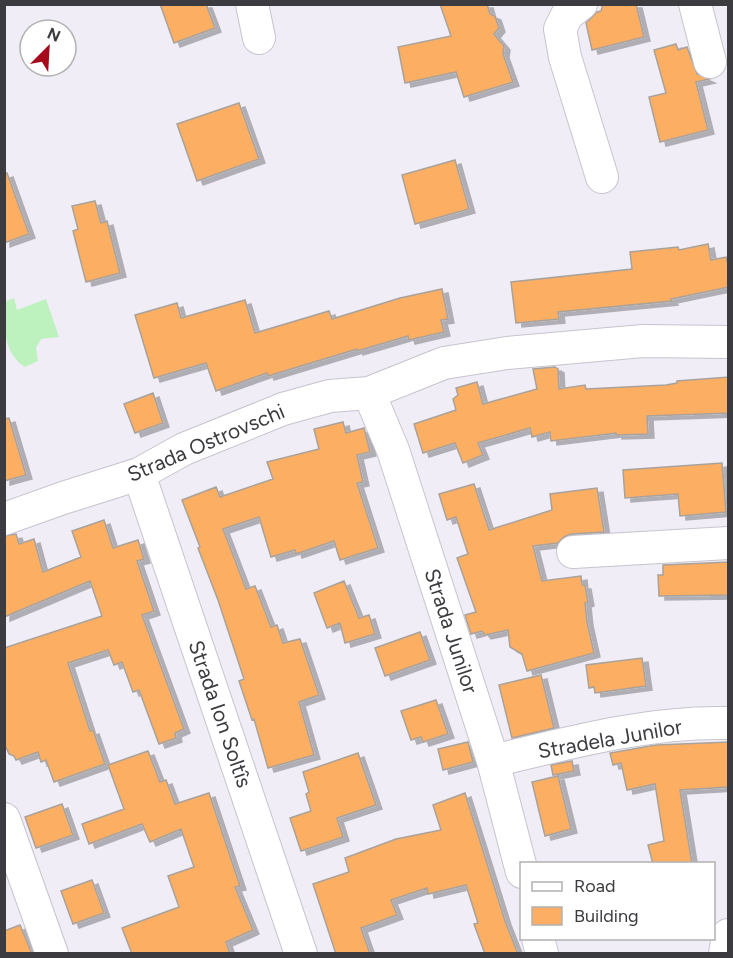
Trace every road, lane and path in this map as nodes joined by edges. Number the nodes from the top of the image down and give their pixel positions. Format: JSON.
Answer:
{"nodes":[{"id":1,"x":252,"y":4,"type":"edge"},
{"id":2,"x":581,"y":4,"type":"edge"},
{"id":3,"x":695,"y":4,"type":"edge"},
{"id":4,"x":259,"y":38,"type":"dead end"},
{"id":5,"x":710,"y":62,"type":"dead end"},
{"id":6,"x":602,"y":177,"type":"dead end"},
{"id":7,"x":729,"y":342,"type":"edge"},
{"id":8,"x":369,"y":393,"type":"junction"},
{"id":9,"x":139,"y":474,"type":"junction"},
{"id":10,"x":4,"y":519,"type":"edge"},
{"id":11,"x":729,"y":543,"type":"edge"},
{"id":12,"x":573,"y":552,"type":"dead end"},
{"id":13,"x":729,"y":723,"type":"edge"},
{"id":14,"x":493,"y":761,"type":"junction"},
{"id":15,"x":4,"y":819,"type":"edge"},
{"id":16,"x":520,"y":864,"type":"edge"},
{"id":17,"x":729,"y":935,"type":"edge"},
{"id":18,"x":52,"y":954,"type":"edge"},
{"id":19,"x":301,"y":954,"type":"edge"},
{"id":20,"x":724,"y":954,"type":"edge"}],
"edges":[{"from":1,"to":4,"type":"street"},
{"from":2,"to":6,"type":"street"},
{"from":3,"to":5,"type":"street"},
{"from":7,"to":8,"type":"street","name":"Strada Ostrovschi"},
{"from":8,"to":9,"type":"street","name":"Strada Ostrovschi"},
{"from":8,"to":14,"type":"street","name":"Strada Junilor"},
{"from":9,"to":10,"type":"street","name":"Strada Ostrovschi"},
{"from":9,"to":19,"type":"street","name":"Strada Ion Soltîs"},
{"from":11,"to":12,"type":"street"},
{"from":13,"to":14,"type":"street","name":"Stradela Junilor"},
{"from":14,"to":16,"type":"street","name":"Strada Junilor"},
{"from":15,"to":18,"type":"street"},
{"from":17,"to":20,"type":"street"}]}
